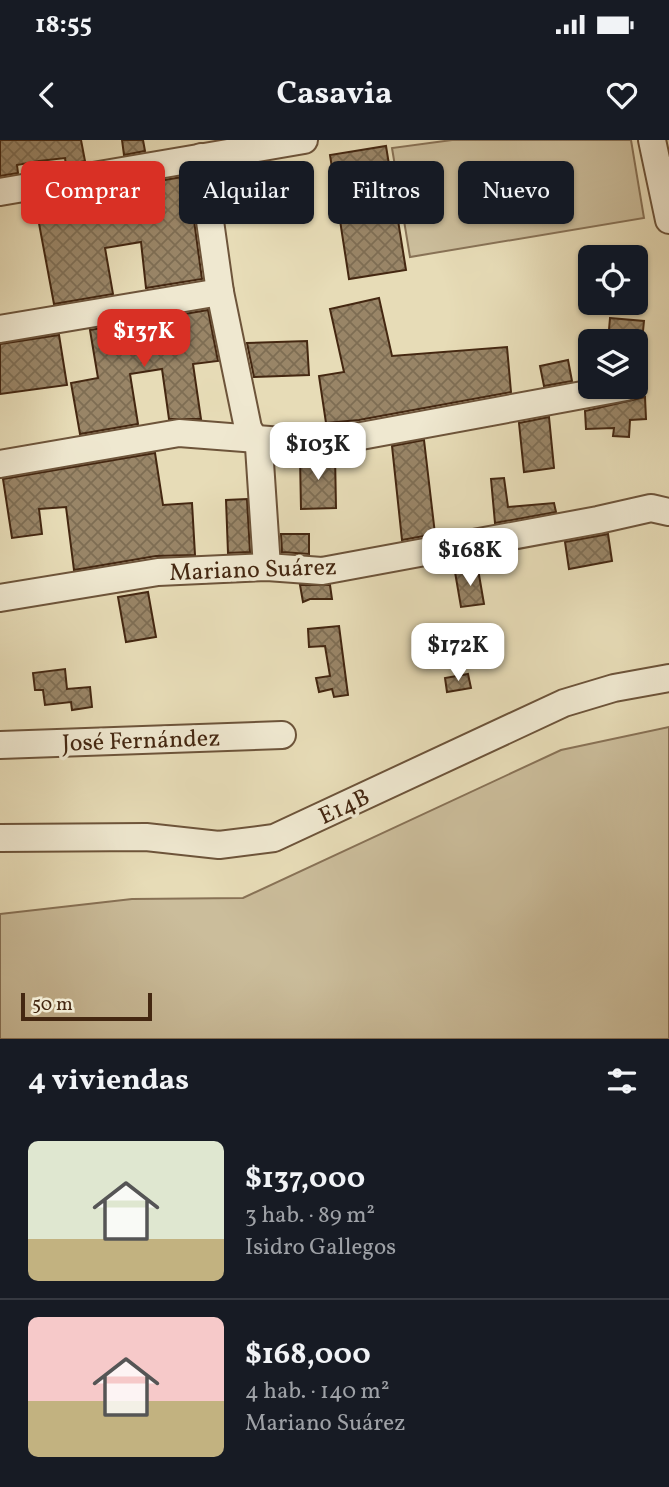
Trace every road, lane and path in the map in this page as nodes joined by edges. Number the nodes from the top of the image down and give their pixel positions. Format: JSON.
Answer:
{"nodes":[{"id":1,"x":304,"y":140,"type":"edge"},
{"id":2,"x":659,"y":147,"type":"edge"},
{"id":3,"x":170,"y":151,"type":"edge"},
{"id":4,"x":201,"y":157,"type":"junction"},
{"id":5,"x":0,"y":192,"type":"edge"},
{"id":6,"x":669,"y":219,"type":"edge"},
{"id":7,"x":220,"y":292,"type":"junction"},
{"id":8,"x":0,"y":329,"type":"edge"},
{"id":9,"x":578,"y":396,"type":"edge"},
{"id":10,"x":253,"y":437,"type":"junction"},
{"id":11,"x":0,"y":464,"type":"edge"},
{"id":12,"x":669,"y":512,"type":"edge"},
{"id":13,"x":267,"y":567,"type":"junction"},
{"id":14,"x":0,"y":598,"type":"edge"},
{"id":15,"x":669,"y":678,"type":"edge"},
{"id":16,"x":282,"y":734,"type":"dead end"},
{"id":17,"x":0,"y":745,"type":"edge"},
{"id":18,"x":0,"y":838,"type":"edge"}],
"edges":[{"from":1,"to":4,"type":"street"},
{"from":2,"to":6,"type":"street"},
{"from":3,"to":4,"type":"street"},
{"from":3,"to":5,"type":"street"},
{"from":4,"to":7,"type":"street"},
{"from":7,"to":8,"type":"street"},
{"from":7,"to":10,"type":"street"},
{"from":9,"to":10,"type":"street"},
{"from":10,"to":11,"type":"street"},
{"from":10,"to":13,"type":"street"},
{"from":12,"to":13,"type":"street","name":"Mariano Suárez"},
{"from":13,"to":14,"type":"street","name":"Mariano Suárez"},
{"from":15,"to":18,"type":"street","name":"E14B"},
{"from":16,"to":17,"type":"street","name":"José Fernández"}]}
